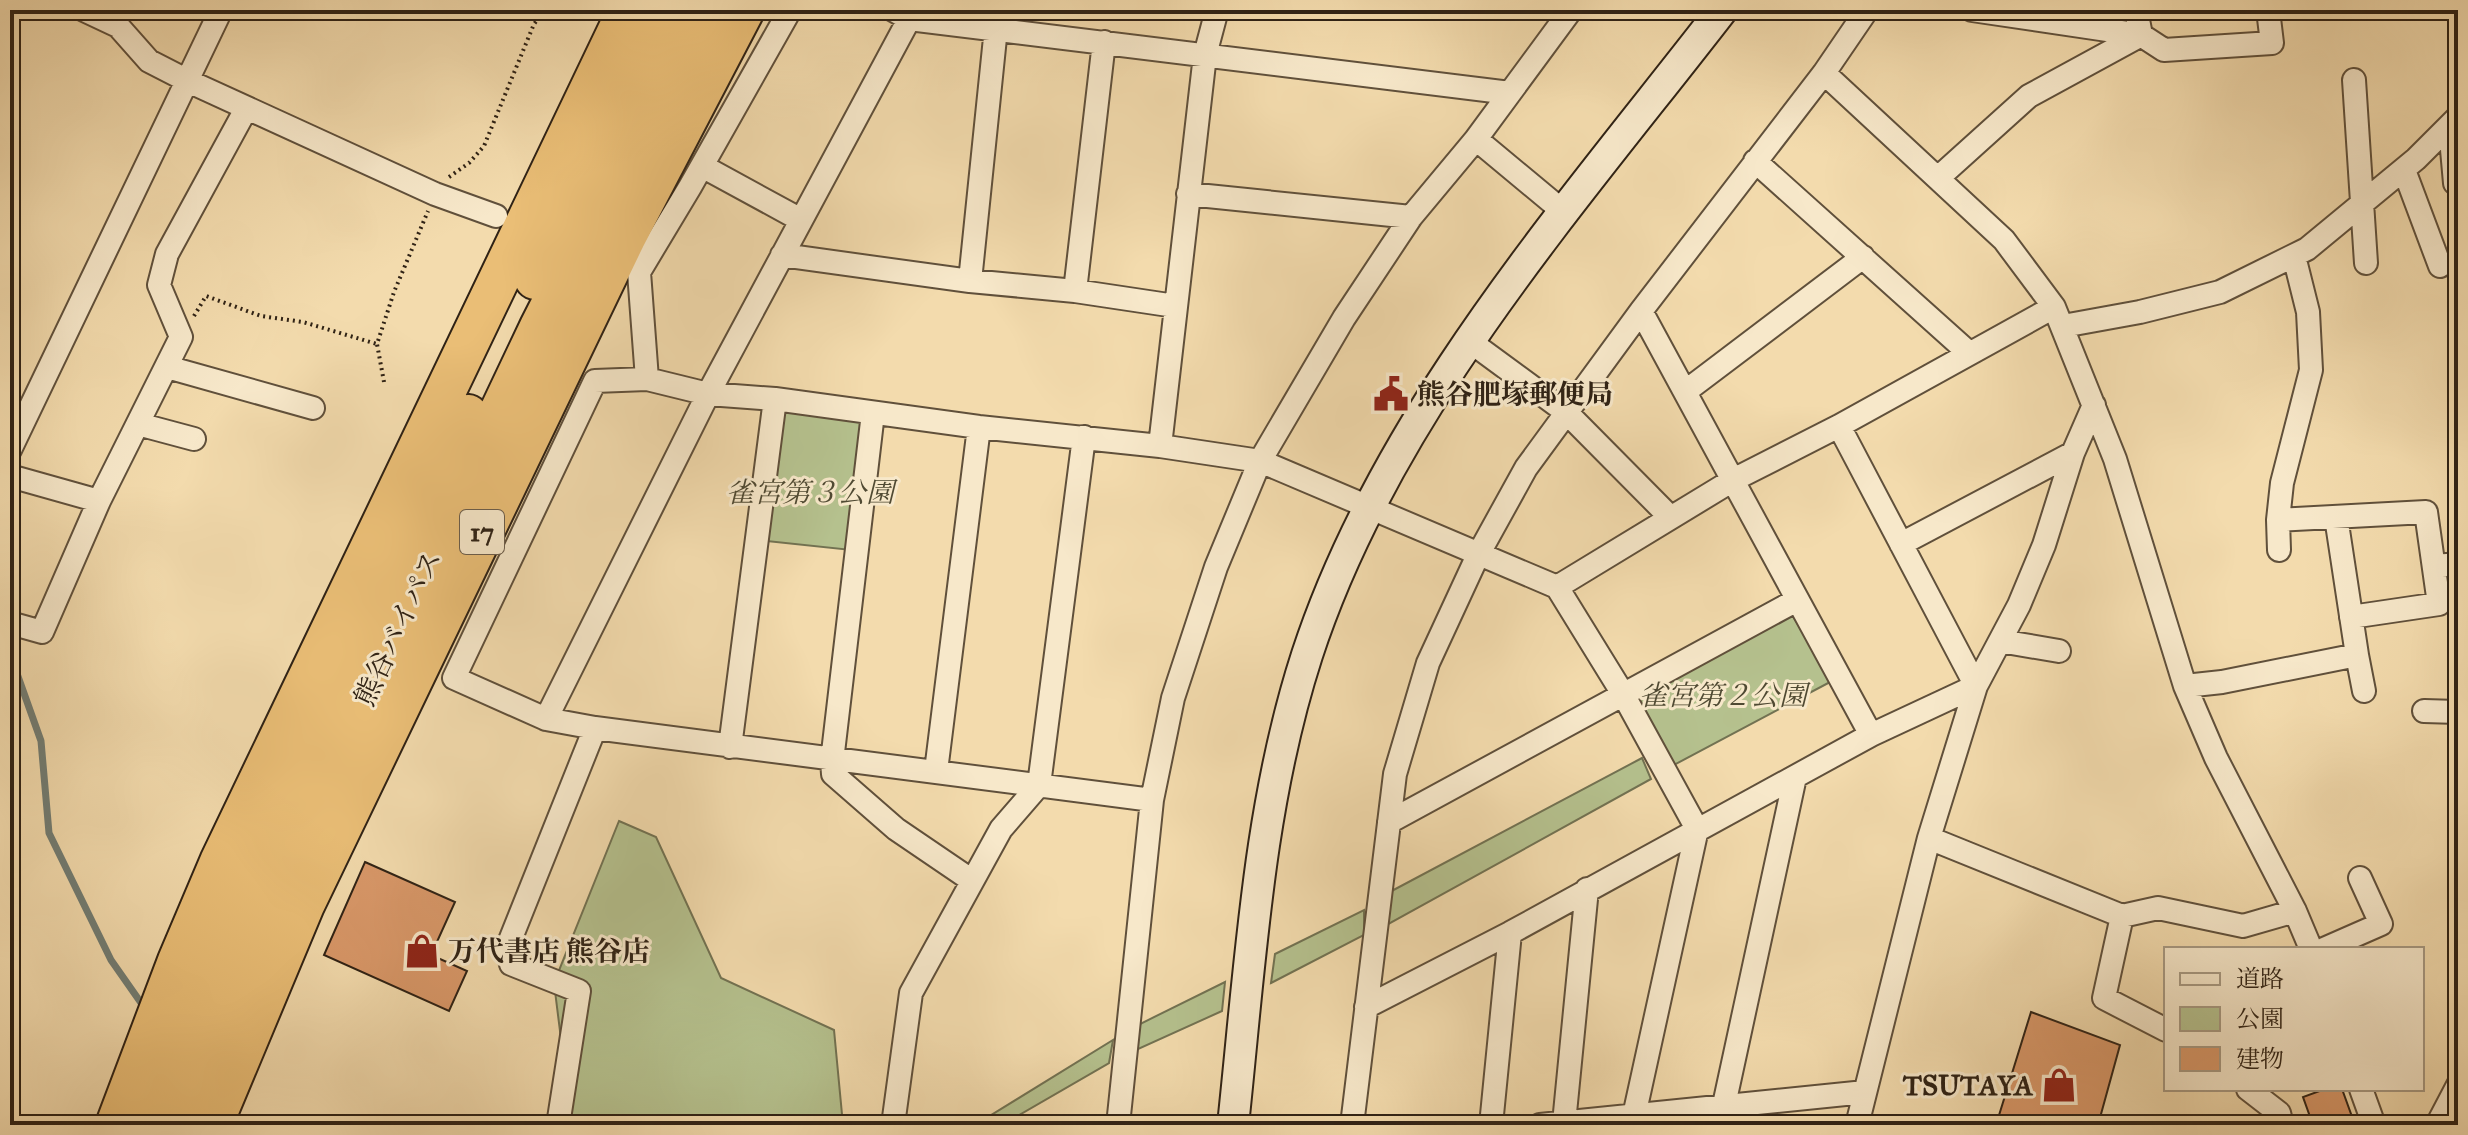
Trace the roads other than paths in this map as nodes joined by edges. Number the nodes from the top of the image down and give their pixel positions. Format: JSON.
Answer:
{"nodes":[{"id":1,"x":84,"y":10,"type":"edge"},
{"id":2,"x":221,"y":10,"type":"edge"},
{"id":3,"x":628,"y":10,"type":"edge"},
{"id":4,"x":666,"y":10,"type":"edge"},
{"id":5,"x":701,"y":10,"type":"edge"},
{"id":6,"x":744,"y":10,"type":"edge"},
{"id":7,"x":790,"y":10,"type":"edge"},
{"id":8,"x":1217,"y":10,"type":"edge"},
{"id":9,"x":1571,"y":10,"type":"edge"},
{"id":10,"x":1722,"y":10,"type":"edge"},
{"id":11,"x":1867,"y":10,"type":"edge"},
{"id":12,"x":1972,"y":10,"type":"edge"},
{"id":13,"x":2136,"y":10,"type":"edge"},
{"id":14,"x":2268,"y":10,"type":"edge"},
{"id":15,"x":906,"y":13,"type":"edge"},
{"id":16,"x":996,"y":28,"type":"junction"},
{"id":17,"x":2141,"y":35,"type":"junction"},
{"id":18,"x":1104,"y":42,"type":"junction"},
{"id":19,"x":1205,"y":55,"type":"junction"},
{"id":20,"x":1824,"y":73,"type":"junction"},
{"id":21,"x":2354,"y":80,"type":"dead end"},
{"id":22,"x":188,"y":81,"type":"junction"},
{"id":23,"x":1510,"y":93,"type":"junction"},
{"id":24,"x":246,"y":109,"type":"junction"},
{"id":25,"x":2454,"y":122,"type":"edge"},
{"id":26,"x":1476,"y":139,"type":"junction"},
{"id":27,"x":1755,"y":161,"type":"junction"},
{"id":28,"x":702,"y":166,"type":"junction"},
{"id":29,"x":2404,"y":170,"type":"junction"},
{"id":30,"x":1938,"y":178,"type":"junction"},
{"id":31,"x":2458,"y":182,"type":"edge"},
{"id":32,"x":1188,"y":194,"type":"junction"},
{"id":33,"x":2360,"y":205,"type":"junction"},
{"id":34,"x":1565,"y":213,"type":"junction"},
{"id":35,"x":496,"y":216,"type":"dead end"},
{"id":36,"x":1411,"y":217,"type":"junction"},
{"id":37,"x":801,"y":220,"type":"junction"},
{"id":38,"x":782,"y":255,"type":"junction"},
{"id":39,"x":2294,"y":256,"type":"junction"},
{"id":40,"x":1863,"y":257,"type":"junction"},
{"id":41,"x":2366,"y":263,"type":"dead end"},
{"id":42,"x":2440,"y":266,"type":"dead end"},
{"id":43,"x":970,"y":281,"type":"junction"},
{"id":44,"x":1075,"y":291,"type":"junction"},
{"id":45,"x":1175,"y":306,"type":"junction"},
{"id":46,"x":1641,"y":311,"type":"junction"},
{"id":47,"x":2058,"y":316,"type":"junction"},
{"id":48,"x":1468,"y":340,"type":"junction"},
{"id":49,"x":1969,"y":353,"type":"junction"},
{"id":50,"x":167,"y":367,"type":"junction"},
{"id":51,"x":647,"y":379,"type":"junction"},
{"id":52,"x":1686,"y":391,"type":"junction"},
{"id":53,"x":708,"y":394,"type":"junction"},
{"id":54,"x":775,"y":399,"type":"junction"},
{"id":55,"x":2094,"y":405,"type":"junction"},
{"id":56,"x":313,"y":408,"type":"dead end"},
{"id":57,"x":1566,"y":412,"type":"junction"},
{"id":58,"x":873,"y":413,"type":"junction"},
{"id":59,"x":138,"y":424,"type":"junction"},
{"id":60,"x":1839,"y":426,"type":"junction"},
{"id":61,"x":979,"y":427,"type":"junction"},
{"id":62,"x":1084,"y":437,"type":"junction"},
{"id":63,"x":194,"y":439,"type":"dead end"},
{"id":64,"x":1160,"y":446,"type":"junction"},
{"id":65,"x":10,"y":450,"type":"edge"},
{"id":66,"x":2073,"y":453,"type":"junction"},
{"id":67,"x":1260,"y":461,"type":"junction"},
{"id":68,"x":10,"y":476,"type":"edge"},
{"id":69,"x":1733,"y":480,"type":"junction"},
{"id":70,"x":99,"y":501,"type":"junction"},
{"id":71,"x":1367,"y":508,"type":"junction"},
{"id":72,"x":1670,"y":517,"type":"junction"},
{"id":73,"x":2336,"y":517,"type":"junction"},
{"id":74,"x":2278,"y":520,"type":"junction"},
{"id":75,"x":1901,"y":544,"type":"junction"},
{"id":76,"x":2279,"y":550,"type":"dead end"},
{"id":77,"x":1478,"y":555,"type":"junction"},
{"id":78,"x":2447,"y":565,"type":"edge"},
{"id":79,"x":1557,"y":587,"type":"junction"},
{"id":80,"x":1797,"y":600,"type":"junction"},
{"id":81,"x":2351,"y":617,"type":"junction"},
{"id":82,"x":10,"y":623,"type":"edge"},
{"id":83,"x":2000,"y":641,"type":"junction"},
{"id":84,"x":2059,"y":651,"type":"dead end"},
{"id":85,"x":2357,"y":655,"type":"junction"},
{"id":86,"x":1976,"y":686,"type":"junction"},
{"id":87,"x":2185,"y":686,"type":"junction"},
{"id":88,"x":2364,"y":691,"type":"dead end"},
{"id":89,"x":1623,"y":694,"type":"junction"},
{"id":90,"x":2424,"y":711,"type":"dead end"},
{"id":91,"x":2458,"y":712,"type":"edge"},
{"id":92,"x":546,"y":719,"type":"junction"},
{"id":93,"x":595,"y":728,"type":"junction"},
{"id":94,"x":1871,"y":735,"type":"junction"},
{"id":95,"x":730,"y":747,"type":"junction"},
{"id":96,"x":832,"y":761,"type":"junction"},
{"id":97,"x":936,"y":771,"type":"junction"},
{"id":98,"x":1795,"y":777,"type":"junction"},
{"id":99,"x":1039,"y":785,"type":"junction"},
{"id":100,"x":1152,"y":800,"type":"junction"},
{"id":101,"x":1389,"y":822,"type":"junction"},
{"id":102,"x":1697,"y":829,"type":"junction"},
{"id":103,"x":1929,"y":838,"type":"junction"},
{"id":104,"x":2360,"y":878,"type":"dead end"},
{"id":105,"x":971,"y":880,"type":"junction"},
{"id":106,"x":1587,"y":889,"type":"junction"},
{"id":107,"x":2295,"y":911,"type":"junction"},
{"id":108,"x":2122,"y":916,"type":"junction"},
{"id":109,"x":1510,"y":933,"type":"junction"},
{"id":110,"x":2310,"y":947,"type":"edge"},
{"id":111,"x":2329,"y":947,"type":"edge"},
{"id":112,"x":208,"y":969,"type":"junction"},
{"id":113,"x":1366,"y":1007,"type":"junction"},
{"id":114,"x":2164,"y":1029,"type":"edge"},
{"id":115,"x":2458,"y":1085,"type":"edge"},
{"id":116,"x":2251,"y":1091,"type":"edge"},
{"id":117,"x":2362,"y":1091,"type":"edge"},
{"id":118,"x":1865,"y":1092,"type":"junction"},
{"id":119,"x":1724,"y":1105,"type":"junction"},
{"id":120,"x":1633,"y":1121,"type":"edge"},
{"id":121,"x":200,"y":1123,"type":"edge"},
{"id":122,"x":1564,"y":1123,"type":"junction"},
{"id":123,"x":116,"y":1125,"type":"edge"},
{"id":124,"x":145,"y":1125,"type":"edge"},
{"id":125,"x":558,"y":1125,"type":"edge"},
{"id":126,"x":893,"y":1125,"type":"edge"},
{"id":127,"x":1118,"y":1125,"type":"edge"},
{"id":128,"x":1233,"y":1125,"type":"edge"},
{"id":129,"x":1352,"y":1125,"type":"edge"},
{"id":130,"x":1491,"y":1125,"type":"edge"},
{"id":131,"x":1540,"y":1125,"type":"edge"},
{"id":132,"x":1857,"y":1125,"type":"edge"},
{"id":133,"x":2282,"y":1125,"type":"edge"},
{"id":134,"x":2374,"y":1125,"type":"edge"},
{"id":135,"x":2437,"y":1125,"type":"edge"}],
"edges":[{"from":1,"to":22,"type":"street"},
{"from":2,"to":22,"type":"street"},
{"from":3,"to":112,"type":"highway","number":"17"},
{"from":4,"to":112,"type":"highway","name":"熊谷バイパス","number":"17"},
{"from":5,"to":112,"type":"highway","name":"熊谷バイパス","number":"17"},
{"from":6,"to":121,"type":"highway","number":"17"},
{"from":7,"to":28,"type":"street"},
{"from":8,"to":19,"type":"street"},
{"from":9,"to":23,"type":"street"},
{"from":10,"to":34,"type":"street"},
{"from":11,"to":20,"type":"street"},
{"from":12,"to":17,"type":"street"},
{"from":13,"to":17,"type":"street"},
{"from":14,"to":17,"type":"street"},
{"from":15,"to":16,"type":"street"},
{"from":15,"to":37,"type":"street"},
{"from":16,"to":18,"type":"street"},
{"from":16,"to":43,"type":"street"},
{"from":17,"to":30,"type":"street"},
{"from":18,"to":19,"type":"street"},
{"from":18,"to":44,"type":"street"},
{"from":19,"to":23,"type":"street"},
{"from":19,"to":32,"type":"street"},
{"from":20,"to":27,"type":"street"},
{"from":20,"to":30,"type":"street"},
{"from":21,"to":33,"type":"street"},
{"from":22,"to":24,"type":"street"},
{"from":22,"to":65,"type":"street"},
{"from":23,"to":26,"type":"street"},
{"from":24,"to":35,"type":"street"},
{"from":24,"to":50,"type":"street"},
{"from":25,"to":29,"type":"street"},
{"from":25,"to":31,"type":"street"},
{"from":26,"to":34,"type":"street"},
{"from":26,"to":36,"type":"street"},
{"from":27,"to":40,"type":"street"},
{"from":27,"to":46,"type":"street"},
{"from":28,"to":37,"type":"street"},
{"from":28,"to":51,"type":"street"},
{"from":29,"to":33,"type":"street"},
{"from":29,"to":42,"type":"street"},
{"from":30,"to":47,"type":"street"},
{"from":32,"to":36,"type":"street"},
{"from":32,"to":45,"type":"street"},
{"from":33,"to":39,"type":"street"},
{"from":33,"to":41,"type":"street"},
{"from":34,"to":48,"type":"street"},
{"from":36,"to":67,"type":"street"},
{"from":37,"to":38,"type":"street"},
{"from":38,"to":43,"type":"street"},
{"from":38,"to":53,"type":"street"},
{"from":39,"to":47,"type":"street"},
{"from":39,"to":74,"type":"street"},
{"from":40,"to":49,"type":"street"},
{"from":40,"to":52,"type":"street"},
{"from":43,"to":44,"type":"street"},
{"from":44,"to":45,"type":"street"},
{"from":45,"to":64,"type":"street"},
{"from":46,"to":52,"type":"street"},
{"from":46,"to":57,"type":"street"},
{"from":47,"to":49,"type":"street"},
{"from":47,"to":55,"type":"street"},
{"from":48,"to":57,"type":"street"},
{"from":48,"to":71,"type":"street"},
{"from":49,"to":60,"type":"street"},
{"from":50,"to":56,"type":"street"},
{"from":50,"to":59,"type":"street"},
{"from":51,"to":53,"type":"street"},
{"from":51,"to":92,"type":"street"},
{"from":52,"to":69,"type":"street"},
{"from":53,"to":54,"type":"street"},
{"from":53,"to":92,"type":"street"},
{"from":54,"to":58,"type":"street"},
{"from":54,"to":95,"type":"street"},
{"from":55,"to":66,"type":"street"},
{"from":55,"to":87,"type":"street"},
{"from":57,"to":72,"type":"street"},
{"from":57,"to":77,"type":"street"},
{"from":58,"to":61,"type":"street"},
{"from":58,"to":96,"type":"street"},
{"from":59,"to":63,"type":"street"},
{"from":59,"to":70,"type":"street"},
{"from":60,"to":69,"type":"street"},
{"from":60,"to":75,"type":"street"},
{"from":61,"to":62,"type":"street"},
{"from":61,"to":97,"type":"street"},
{"from":62,"to":64,"type":"street"},
{"from":62,"to":99,"type":"street"},
{"from":64,"to":67,"type":"street"},
{"from":66,"to":75,"type":"street"},
{"from":66,"to":83,"type":"street"},
{"from":67,"to":71,"type":"street"},
{"from":67,"to":100,"type":"street"},
{"from":68,"to":70,"type":"street"},
{"from":69,"to":72,"type":"street"},
{"from":69,"to":80,"type":"street"},
{"from":70,"to":82,"type":"street"},
{"from":71,"to":77,"type":"street"},
{"from":71,"to":128,"type":"street"},
{"from":72,"to":79,"type":"street"},
{"from":73,"to":74,"type":"street"},
{"from":73,"to":78,"type":"street"},
{"from":73,"to":81,"type":"street"},
{"from":74,"to":76,"type":"street"},
{"from":75,"to":86,"type":"street"},
{"from":77,"to":79,"type":"street"},
{"from":77,"to":101,"type":"street"},
{"from":78,"to":81,"type":"street"},
{"from":79,"to":89,"type":"street"},
{"from":80,"to":89,"type":"street"},
{"from":80,"to":94,"type":"street"},
{"from":81,"to":85,"type":"street"},
{"from":83,"to":84,"type":"street"},
{"from":83,"to":86,"type":"street"},
{"from":85,"to":87,"type":"street"},
{"from":85,"to":88,"type":"street"},
{"from":86,"to":94,"type":"street"},
{"from":86,"to":103,"type":"street"},
{"from":87,"to":107,"type":"street"},
{"from":89,"to":101,"type":"street"},
{"from":89,"to":102,"type":"street"},
{"from":90,"to":91,"type":"street"},
{"from":92,"to":93,"type":"street"},
{"from":93,"to":95,"type":"street"},
{"from":93,"to":125,"type":"street"},
{"from":94,"to":98,"type":"street"},
{"from":95,"to":96,"type":"street"},
{"from":96,"to":97,"type":"street"},
{"from":96,"to":105,"type":"street"},
{"from":97,"to":99,"type":"street"},
{"from":98,"to":102,"type":"street"},
{"from":98,"to":119,"type":"street"},
{"from":99,"to":100,"type":"street"},
{"from":99,"to":105,"type":"street"},
{"from":100,"to":127,"type":"street"},
{"from":101,"to":113,"type":"street"},
{"from":102,"to":106,"type":"street"},
{"from":102,"to":120,"type":"street"},
{"from":103,"to":108,"type":"street"},
{"from":103,"to":118,"type":"street"},
{"from":104,"to":111,"type":"street"},
{"from":105,"to":126,"type":"street"},
{"from":106,"to":109,"type":"street"},
{"from":106,"to":122,"type":"street"},
{"from":107,"to":108,"type":"street"},
{"from":107,"to":110,"type":"street"},
{"from":108,"to":114,"type":"street"},
{"from":109,"to":113,"type":"street"},
{"from":109,"to":130,"type":"street"},
{"from":112,"to":121,"type":"highway","name":"熊谷バイパス","number":"17"},
{"from":112,"to":123,"type":"highway","number":"17"},
{"from":112,"to":124,"type":"highway","name":"熊谷バイパス","number":"17"},
{"from":113,"to":129,"type":"street"},
{"from":115,"to":135,"type":"street"},
{"from":116,"to":133,"type":"street"},
{"from":117,"to":134,"type":"street"},
{"from":118,"to":119,"type":"street"},
{"from":118,"to":132,"type":"street"},
{"from":119,"to":120,"type":"street"},
{"from":120,"to":122,"type":"street"},
{"from":122,"to":131,"type":"street"}]}
